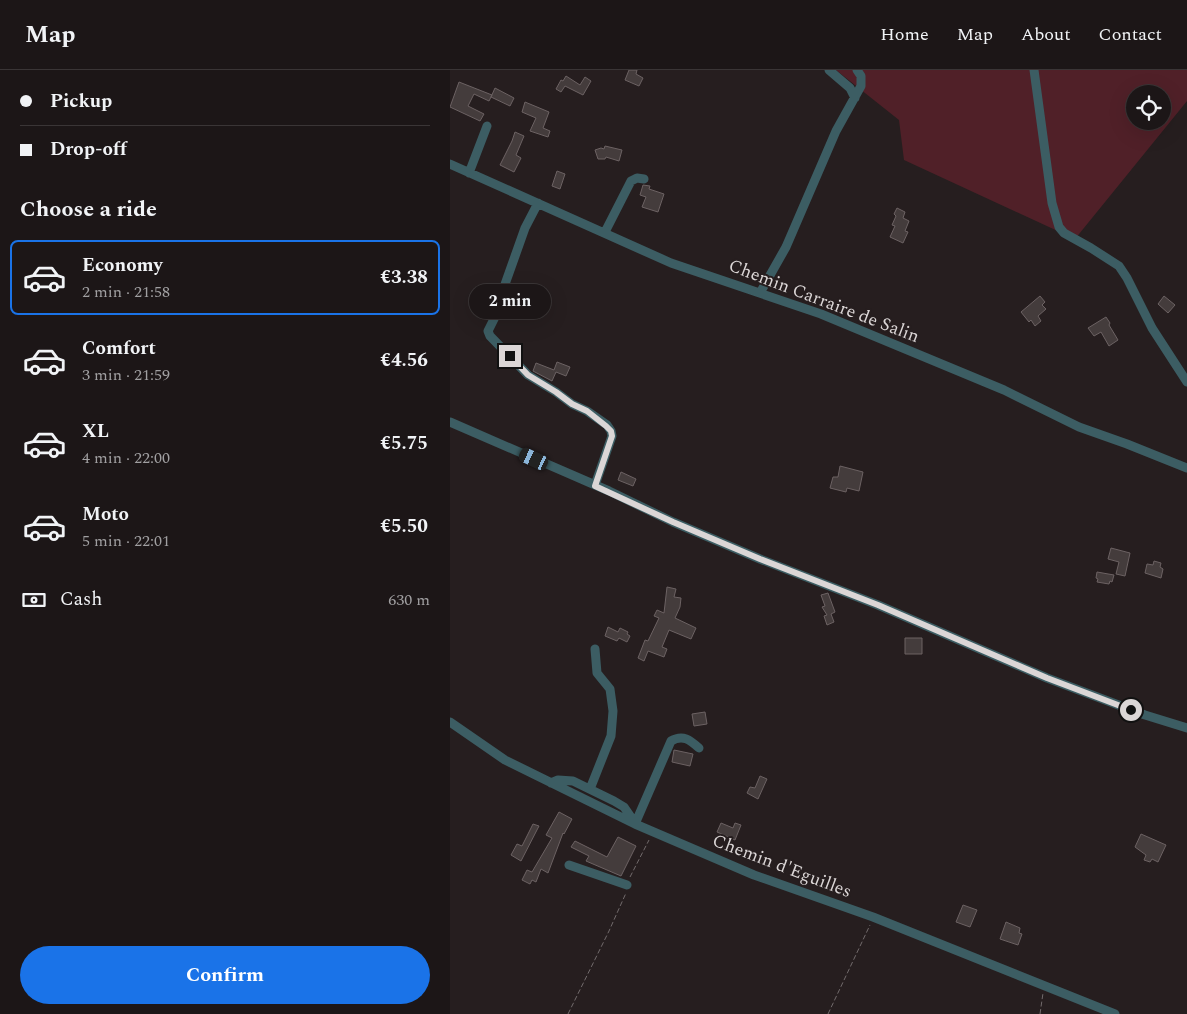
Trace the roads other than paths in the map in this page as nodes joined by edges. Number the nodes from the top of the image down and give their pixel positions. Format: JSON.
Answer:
{"nodes":[{"id":1,"x":828,"y":70,"type":"edge"},
{"id":2,"x":857,"y":70,"type":"edge"},
{"id":3,"x":1034,"y":70,"type":"edge"},
{"id":4,"x":855,"y":98,"type":"junction"},
{"id":5,"x":488,"y":126,"type":"dead end"},
{"id":6,"x":450,"y":164,"type":"edge"},
{"id":7,"x":470,"y":173,"type":"junction"},
{"id":8,"x":644,"y":180,"type":"dead end"},
{"id":9,"x":538,"y":203,"type":"junction"},
{"id":10,"x":605,"y":232,"type":"junction"},
{"id":11,"x":760,"y":293,"type":"junction"},
{"id":12,"x":1187,"y":382,"type":"edge"},
{"id":13,"x":450,"y":422,"type":"edge"},
{"id":14,"x":1187,"y":468,"type":"edge"},
{"id":15,"x":595,"y":486,"type":"junction"},
{"id":16,"x":595,"y":649,"type":"dead end"},
{"id":17,"x":450,"y":722,"type":"edge"},
{"id":18,"x":1187,"y":728,"type":"edge"},
{"id":19,"x":699,"y":748,"type":"dead end"},
{"id":20,"x":551,"y":782,"type":"junction"},
{"id":21,"x":590,"y":789,"type":"junction"},
{"id":22,"x":635,"y":824,"type":"junction"},
{"id":23,"x":569,"y":865,"type":"dead end"},
{"id":24,"x":627,"y":885,"type":"road end"},
{"id":25,"x":1115,"y":1014,"type":"edge"}],
"edges":[{"from":1,"to":4,"type":"street"},
{"from":2,"to":4,"type":"street"},
{"from":3,"to":12,"type":"street"},
{"from":4,"to":11,"type":"street"},
{"from":5,"to":7,"type":"street"},
{"from":6,"to":7,"type":"street","name":"Chemin Carraire de Salin"},
{"from":7,"to":9,"type":"street","name":"Chemin Carraire de Salin"},
{"from":8,"to":10,"type":"street"},
{"from":9,"to":10,"type":"street","name":"Chemin Carraire de Salin"},
{"from":9,"to":15,"type":"street"},
{"from":10,"to":11,"type":"street","name":"Chemin Carraire de Salin"},
{"from":11,"to":14,"type":"street","name":"Chemin Carraire de Salin"},
{"from":13,"to":15,"type":"street"},
{"from":15,"to":18,"type":"street"},
{"from":16,"to":21,"type":"street"},
{"from":17,"to":20,"type":"street","name":"Chemin d'Eguilles"},
{"from":19,"to":22,"type":"street"},
{"from":20,"to":21,"type":"street"},
{"from":20,"to":22,"type":"street","name":"Chemin d'Eguilles"},
{"from":21,"to":22,"type":"street"},
{"from":22,"to":25,"type":"street","name":"Chemin d'Eguilles"},
{"from":23,"to":24,"type":"street"}]}
